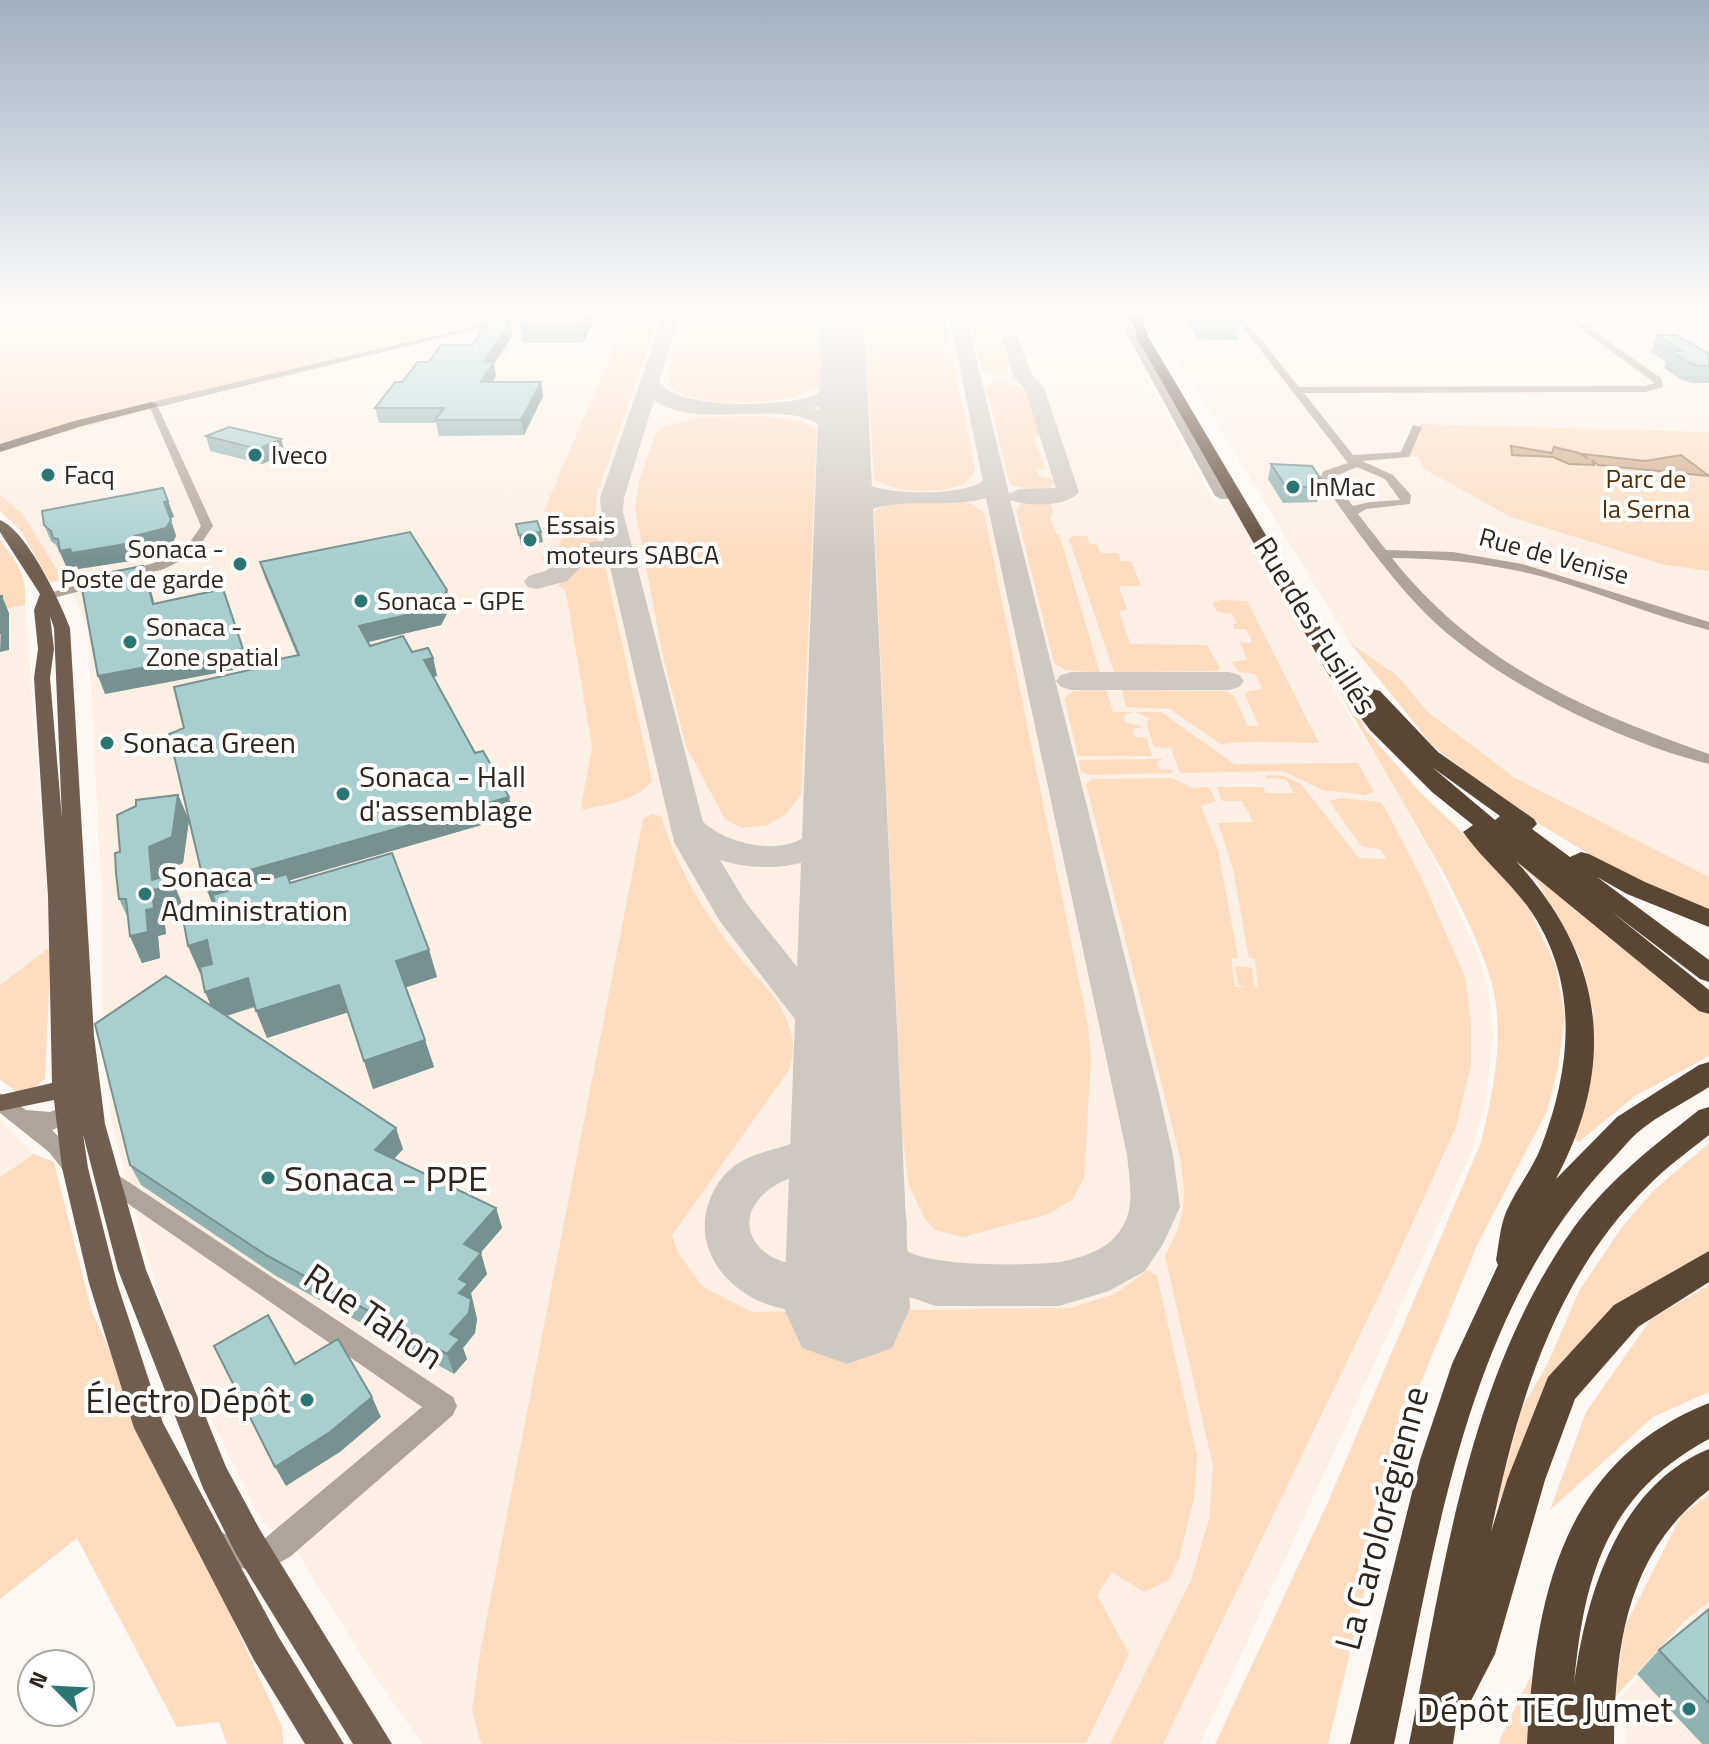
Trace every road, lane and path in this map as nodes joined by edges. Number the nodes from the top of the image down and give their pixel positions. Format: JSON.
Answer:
{"nodes":[{"id":1,"x":184,"y":397,"type":"edge"},
{"id":2,"x":1170,"y":397,"type":"edge"},
{"id":3,"x":1175,"y":397,"type":"edge"},
{"id":4,"x":1193,"y":397,"type":"edge"},
{"id":5,"x":1302,"y":397,"type":"edge"},
{"id":6,"x":152,"y":405,"type":"junction"},
{"id":7,"x":1417,"y":427,"type":"dead end"},
{"id":8,"x":0,"y":448,"type":"edge"},
{"id":9,"x":1352,"y":462,"type":"junction"},
{"id":10,"x":1229,"y":496,"type":"junction"},
{"id":11,"x":1351,"y":513,"type":"junction"},
{"id":12,"x":0,"y":524,"type":"edge"},
{"id":13,"x":1384,"y":554,"type":"junction"},
{"id":14,"x":37,"y":577,"type":"junction"},
{"id":15,"x":94,"y":585,"type":"junction"},
{"id":16,"x":46,"y":596,"type":"junction"},
{"id":17,"x":58,"y":614,"type":"junction"},
{"id":18,"x":1709,"y":626,"type":"edge"},
{"id":19,"x":1392,"y":743,"type":"junction"},
{"id":20,"x":1426,"y":753,"type":"junction"},
{"id":21,"x":1709,"y":759,"type":"edge"},
{"id":22,"x":1709,"y":919,"type":"edge"},
{"id":23,"x":1709,"y":929,"type":"edge"},
{"id":24,"x":1656,"y":947,"type":"junction"},
{"id":25,"x":1709,"y":973,"type":"edge"},
{"id":26,"x":1709,"y":1004,"type":"edge"},
{"id":27,"x":1709,"y":1073,"type":"edge"},
{"id":28,"x":73,"y":1100,"type":"junction"},
{"id":29,"x":1,"y":1102,"type":"edge"},
{"id":30,"x":24,"y":1118,"type":"junction"},
{"id":31,"x":1709,"y":1118,"type":"edge"},
{"id":32,"x":90,"y":1172,"type":"junction"},
{"id":33,"x":1709,"y":1265,"type":"edge"},
{"id":34,"x":1508,"y":1278,"type":"junction"},
{"id":35,"x":1709,"y":1420,"type":"edge"},
{"id":36,"x":1709,"y":1467,"type":"edge"},
{"id":37,"x":213,"y":1545,"type":"junction"},
{"id":38,"x":260,"y":1559,"type":"junction"},
{"id":39,"x":1432,"y":1736,"type":"edge"},
{"id":40,"x":1550,"y":1743,"type":"edge"},
{"id":41,"x":326,"y":1744,"type":"edge"},
{"id":42,"x":374,"y":1744,"type":"edge"},
{"id":43,"x":1372,"y":1744,"type":"edge"},
{"id":44,"x":1592,"y":1744,"type":"edge"}],
"edges":[{"from":1,"to":6,"type":"street"},
{"from":2,"to":10,"type":"street"},
{"from":3,"to":10,"type":"highway","name":"Rue des Fusillés"},
{"from":4,"to":20,"type":"highway","name":"Rue des Fusillés"},
{"from":5,"to":9,"type":"street"},
{"from":6,"to":8,"type":"main road"},
{"from":6,"to":15,"type":"street"},
{"from":7,"to":9,"type":"street"},
{"from":9,"to":11,"type":"street"},
{"from":9,"to":11,"type":"street"},
{"from":10,"to":19,"type":"highway","name":"Rue des Fusillés"},
{"from":11,"to":13,"type":"street"},
{"from":12,"to":14,"type":"main road"},
{"from":13,"to":18,"type":"street","name":"Rue de Venise"},
{"from":13,"to":21,"type":"street"},
{"from":14,"to":15,"type":"street"},
{"from":14,"to":16,"type":"main road"},
{"from":15,"to":16,"type":"street"},
{"from":15,"to":17,"type":"street"},
{"from":16,"to":17,"type":"main road"},
{"from":16,"to":28,"type":"main road"},
{"from":17,"to":28,"type":"main road"},
{"from":19,"to":24,"type":"highway","name":"Rue des Fusillés"},
{"from":19,"to":34,"type":"highway"},
{"from":20,"to":22,"type":"highway"},
{"from":20,"to":24,"type":"highway","name":"Rue des Fusillés"},
{"from":23,"to":24,"type":"highway"},
{"from":24,"to":25,"type":"highway","name":"Rue des Fusillés"},
{"from":24,"to":26,"type":"highway","name":"Rue des Fusillés"},
{"from":27,"to":34,"type":"highway","name":"La Carolorégienne"},
{"from":28,"to":29,"type":"main road"},
{"from":28,"to":30,"type":"street"},
{"from":28,"to":32,"type":"main road"},
{"from":29,"to":30,"type":"street"},
{"from":30,"to":32,"type":"street"},
{"from":31,"to":39,"type":"highway"},
{"from":32,"to":37,"type":"main road"},
{"from":32,"to":38,"type":"main road"},
{"from":32,"to":38,"type":"street","name":"Rue Tahon"},
{"from":33,"to":39,"type":"highway"},
{"from":34,"to":43,"type":"highway","name":"La Carolorégienne"},
{"from":35,"to":40,"type":"highway"},
{"from":36,"to":44,"type":"highway"},
{"from":37,"to":38,"type":"street"},
{"from":37,"to":41,"type":"main road"},
{"from":38,"to":42,"type":"main road"}]}
